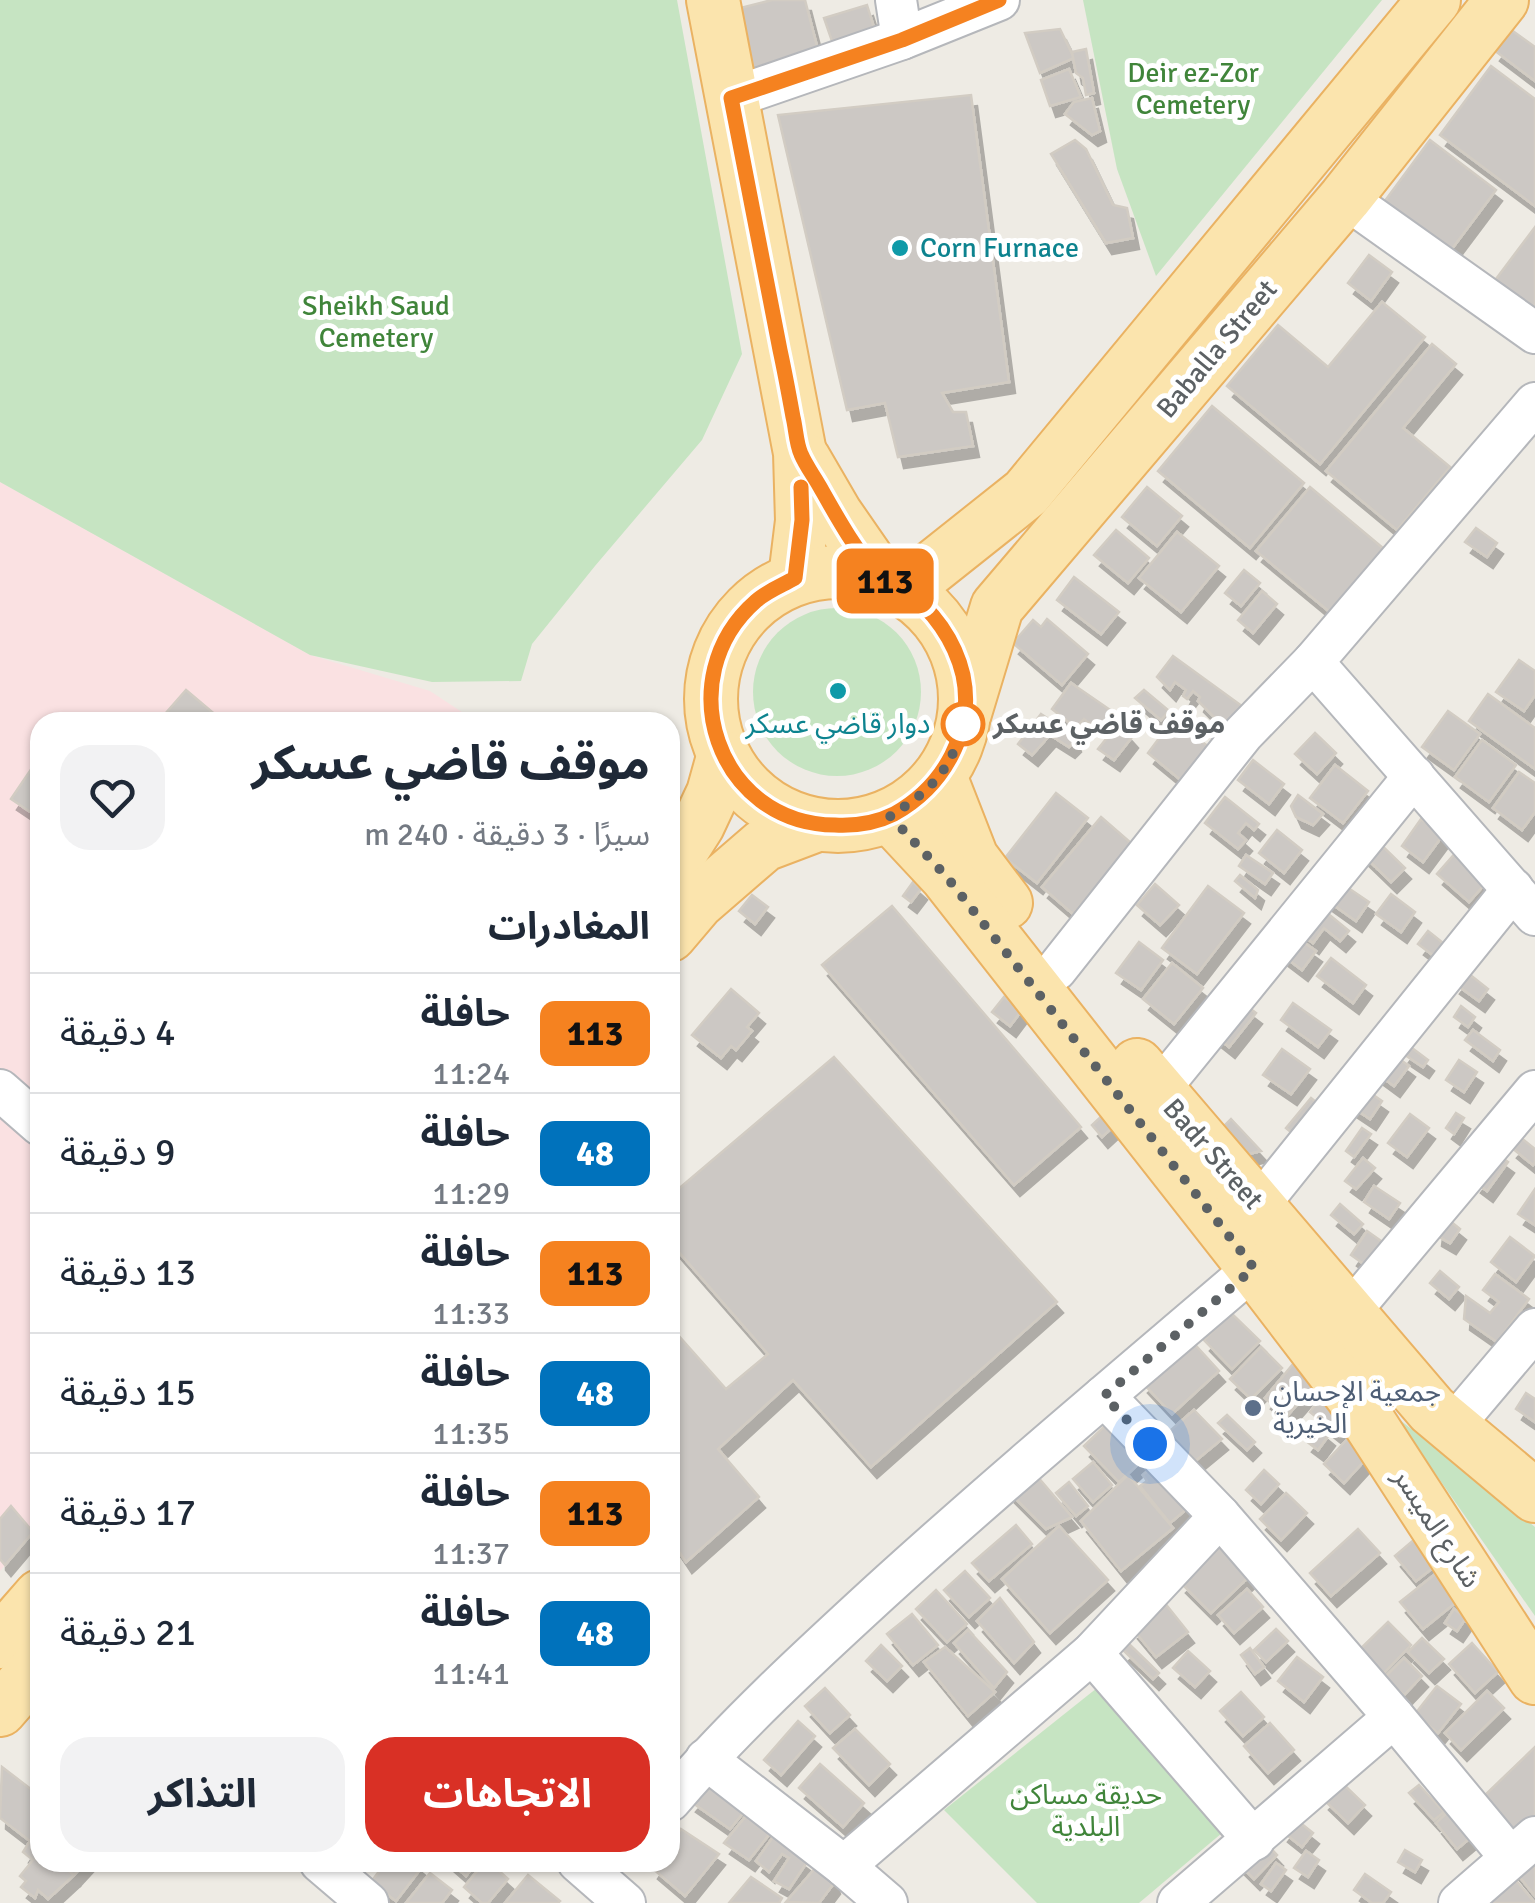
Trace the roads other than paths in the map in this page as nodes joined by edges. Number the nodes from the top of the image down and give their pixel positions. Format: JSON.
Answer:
{"nodes":[{"id":1,"x":712,"y":0,"type":"edge"},
{"id":2,"x":896,"y":0,"type":"edge"},
{"id":3,"x":999,"y":0,"type":"edge"},
{"id":4,"x":1434,"y":0,"type":"edge"},
{"id":5,"x":1502,"y":0,"type":"edge"},
{"id":6,"x":902,"y":40,"type":"junction"},
{"id":7,"x":731,"y":98,"type":"junction"},
{"id":8,"x":1346,"y":198,"type":"junction"},
{"id":9,"x":1535,"y":333,"type":"edge"},
{"id":10,"x":1535,"y":404,"type":"edge"},
{"id":11,"x":800,"y":453,"type":"junction"},
{"id":12,"x":795,"y":578,"type":"junction"},
{"id":13,"x":892,"y":585,"type":"junction"},
{"id":14,"x":1313,"y":662,"type":"junction"},
{"id":15,"x":965,"y":713,"type":"junction"},
{"id":16,"x":723,"y":757,"type":"junction"},
{"id":17,"x":940,"y":776,"type":"junction"},
{"id":18,"x":1414,"y":776,"type":"junction"},
{"id":19,"x":890,"y":816,"type":"junction"},
{"id":20,"x":817,"y":825,"type":"junction"},
{"id":21,"x":680,"y":853,"type":"edge"},
{"id":22,"x":1524,"y":902,"type":"edge"},
{"id":23,"x":680,"y":923,"type":"edge"},
{"id":24,"x":1056,"y":970,"type":"junction"},
{"id":25,"x":0,"y":1090,"type":"edge"},
{"id":26,"x":1159,"y":1090,"type":"junction"},
{"id":27,"x":1535,"y":1091,"type":"edge"},
{"id":28,"x":30,"y":1116,"type":"edge"},
{"id":29,"x":1258,"y":1206,"type":"junction"},
{"id":30,"x":1254,"y":1268,"type":"junction"},
{"id":31,"x":1349,"y":1313,"type":"junction"},
{"id":32,"x":1535,"y":1328,"type":"edge"},
{"id":33,"x":1104,"y":1396,"type":"junction"},
{"id":34,"x":1452,"y":1427,"type":"junction"},
{"id":35,"x":1535,"y":1496,"type":"edge"},
{"id":36,"x":1220,"y":1516,"type":"junction"},
{"id":37,"x":30,"y":1608,"type":"edge"},
{"id":38,"x":0,"y":1642,"type":"edge"},
{"id":39,"x":1092,"y":1653,"type":"junction"},
{"id":40,"x":30,"y":1676,"type":"edge"},
{"id":41,"x":1535,"y":1678,"type":"edge"},
{"id":42,"x":0,"y":1710,"type":"edge"},
{"id":43,"x":1394,"y":1716,"type":"junction"},
{"id":44,"x":706,"y":1759,"type":"junction"},
{"id":45,"x":680,"y":1789,"type":"edge"},
{"id":46,"x":1254,"y":1840,"type":"junction"},
{"id":47,"x":1523,"y":1847,"type":"edge"},
{"id":48,"x":844,"y":1866,"type":"junction"},
{"id":49,"x":332,"y":1872,"type":"edge"},
{"id":50,"x":368,"y":1903,"type":"edge"},
{"id":51,"x":886,"y":1903,"type":"edge"},
{"id":52,"x":1178,"y":1903,"type":"edge"},
{"id":53,"x":1459,"y":1903,"type":"edge"}],
"edges":[{"from":1,"to":7,"type":"main road"},
{"from":2,"to":6,"type":"street"},
{"from":3,"to":6,"type":"street"},
{"from":4,"to":13,"type":"main road"},
{"from":5,"to":8,"type":"main road","name":"Baballa Street"},
{"from":6,"to":7,"type":"street"},
{"from":7,"to":11,"type":"main road"},
{"from":8,"to":9,"type":"street"},
{"from":8,"to":15,"type":"main road","name":"Baballa Street"},
{"from":10,"to":14,"type":"street"},
{"from":11,"to":12,"type":"main road"},
{"from":11,"to":13,"type":"main road"},
{"from":12,"to":13,"type":"main road"},
{"from":12,"to":16,"type":"main road"},
{"from":13,"to":15,"type":"main road"},
{"from":14,"to":18,"type":"street"},
{"from":14,"to":24,"type":"street"},
{"from":15,"to":17,"type":"main road"},
{"from":16,"to":20,"type":"main road"},
{"from":16,"to":21,"type":"main road"},
{"from":17,"to":19,"type":"main road"},
{"from":17,"to":24,"type":"main road","name":"Badr Street"},
{"from":18,"to":22,"type":"street"},
{"from":18,"to":26,"type":"street"},
{"from":19,"to":20,"type":"main road"},
{"from":19,"to":30,"type":"main road","name":"شارع الميسر"},
{"from":20,"to":23,"type":"main road"},
{"from":22,"to":29,"type":"street"},
{"from":24,"to":26,"type":"main road","name":"Badr Street"},
{"from":25,"to":28,"type":"street"},
{"from":26,"to":29,"type":"main road","name":"Badr Street"},
{"from":27,"to":31,"type":"street"},
{"from":29,"to":31,"type":"main road","name":"Badr Street"},
{"from":30,"to":33,"type":"street"},
{"from":30,"to":41,"type":"main road","name":"شارع الميسر"},
{"from":31,"to":34,"type":"main road","name":"Badr Street"},
{"from":32,"to":34,"type":"street"},
{"from":33,"to":36,"type":"street"},
{"from":33,"to":44,"type":"street"},
{"from":34,"to":35,"type":"main road","name":"Badr Street"},
{"from":36,"to":39,"type":"street"},
{"from":36,"to":43,"type":"street"},
{"from":37,"to":38,"type":"main road"},
{"from":39,"to":46,"type":"street"},
{"from":39,"to":48,"type":"street"},
{"from":40,"to":42,"type":"main road"},
{"from":43,"to":46,"type":"street"},
{"from":43,"to":47,"type":"street"},
{"from":44,"to":45,"type":"street"},
{"from":44,"to":48,"type":"street"},
{"from":46,"to":52,"type":"street"},
{"from":47,"to":53,"type":"street"},
{"from":48,"to":51,"type":"street"},
{"from":49,"to":50,"type":"street"}]}
